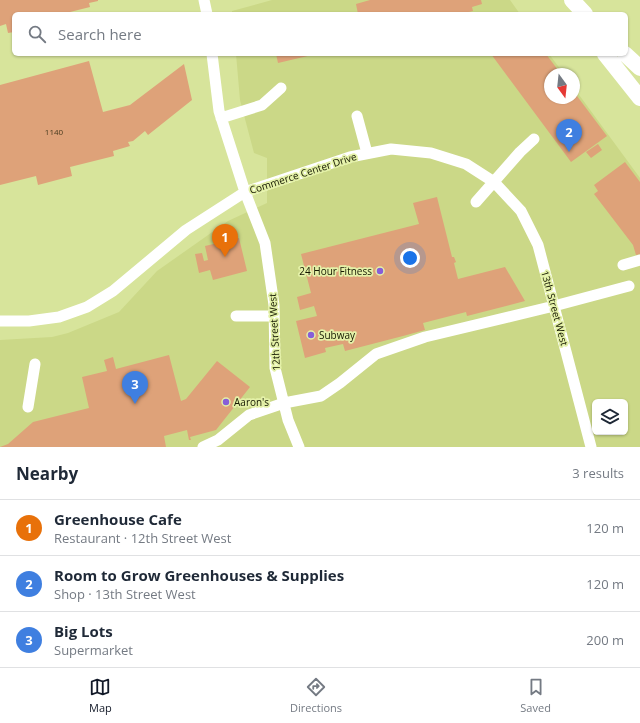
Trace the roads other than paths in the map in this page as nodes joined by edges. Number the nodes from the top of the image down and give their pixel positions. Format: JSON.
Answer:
{"nodes":[{"id":1,"x":204,"y":0,"type":"edge"},
{"id":2,"x":566,"y":0,"type":"edge"},
{"id":3,"x":572,"y":0,"type":"edge"},
{"id":4,"x":207,"y":12,"type":"edge"},
{"id":5,"x":572,"y":12,"type":"edge"},
{"id":6,"x":583,"y":12,"type":"edge"},
{"id":7,"x":212,"y":56,"type":"edge"},
{"id":8,"x":607,"y":56,"type":"edge"},
{"id":9,"x":627,"y":56,"type":"edge"},
{"id":10,"x":640,"y":68,"type":"edge"},
{"id":11,"x":281,"y":88,"type":"dead end"},
{"id":12,"x":640,"y":98,"type":"edge"},
{"id":13,"x":357,"y":116,"type":"dead end"},
{"id":14,"x":221,"y":118,"type":"junction"},
{"id":15,"x":534,"y":139,"type":"dead end"},
{"id":16,"x":368,"y":153,"type":"junction"},
{"id":17,"x":494,"y":182,"type":"junction"},
{"id":18,"x":244,"y":192,"type":"junction"},
{"id":19,"x":476,"y":202,"type":"dead end"},
{"id":20,"x":640,"y":260,"type":"edge"},
{"id":21,"x":623,"y":264,"type":"dead end"},
{"id":22,"x":629,"y":286,"type":"dead end"},
{"id":23,"x":554,"y":306,"type":"junction"},
{"id":24,"x":236,"y":316,"type":"dead end"},
{"id":25,"x":274,"y":316,"type":"junction"},
{"id":26,"x":0,"y":321,"type":"edge"},
{"id":27,"x":35,"y":364,"type":"dead end"},
{"id":28,"x":284,"y":403,"type":"junction"},
{"id":29,"x":28,"y":407,"type":"dead end"},
{"id":30,"x":203,"y":447,"type":"edge"},
{"id":31,"x":299,"y":447,"type":"edge"},
{"id":32,"x":591,"y":447,"type":"edge"}],
"edges":[{"from":1,"to":4,"type":"street"},
{"from":2,"to":5,"type":"highway"},
{"from":3,"to":6,"type":"highway"},
{"from":7,"to":14,"type":"street","name":"12th Street West"},
{"from":8,"to":12,"type":"highway"},
{"from":9,"to":10,"type":"highway"},
{"from":11,"to":14,"type":"street"},
{"from":13,"to":16,"type":"street"},
{"from":14,"to":18,"type":"street","name":"12th Street West"},
{"from":15,"to":17,"type":"street"},
{"from":16,"to":17,"type":"street","name":"Commerce Center Drive"},
{"from":16,"to":18,"type":"street","name":"Commerce Center Drive"},
{"from":17,"to":19,"type":"street"},
{"from":17,"to":23,"type":"street","name":"13th Street West"},
{"from":18,"to":25,"type":"street","name":"12th Street West"},
{"from":18,"to":26,"type":"street","name":"Commerce Center Drive"},
{"from":20,"to":21,"type":"street"},
{"from":22,"to":23,"type":"street"},
{"from":23,"to":28,"type":"street"},
{"from":23,"to":32,"type":"street","name":"13th Street West"},
{"from":24,"to":25,"type":"street"},
{"from":25,"to":28,"type":"street","name":"12th Street West"},
{"from":27,"to":29,"type":"street"},
{"from":28,"to":30,"type":"street"},
{"from":28,"to":31,"type":"street","name":"12th Street West"}]}
